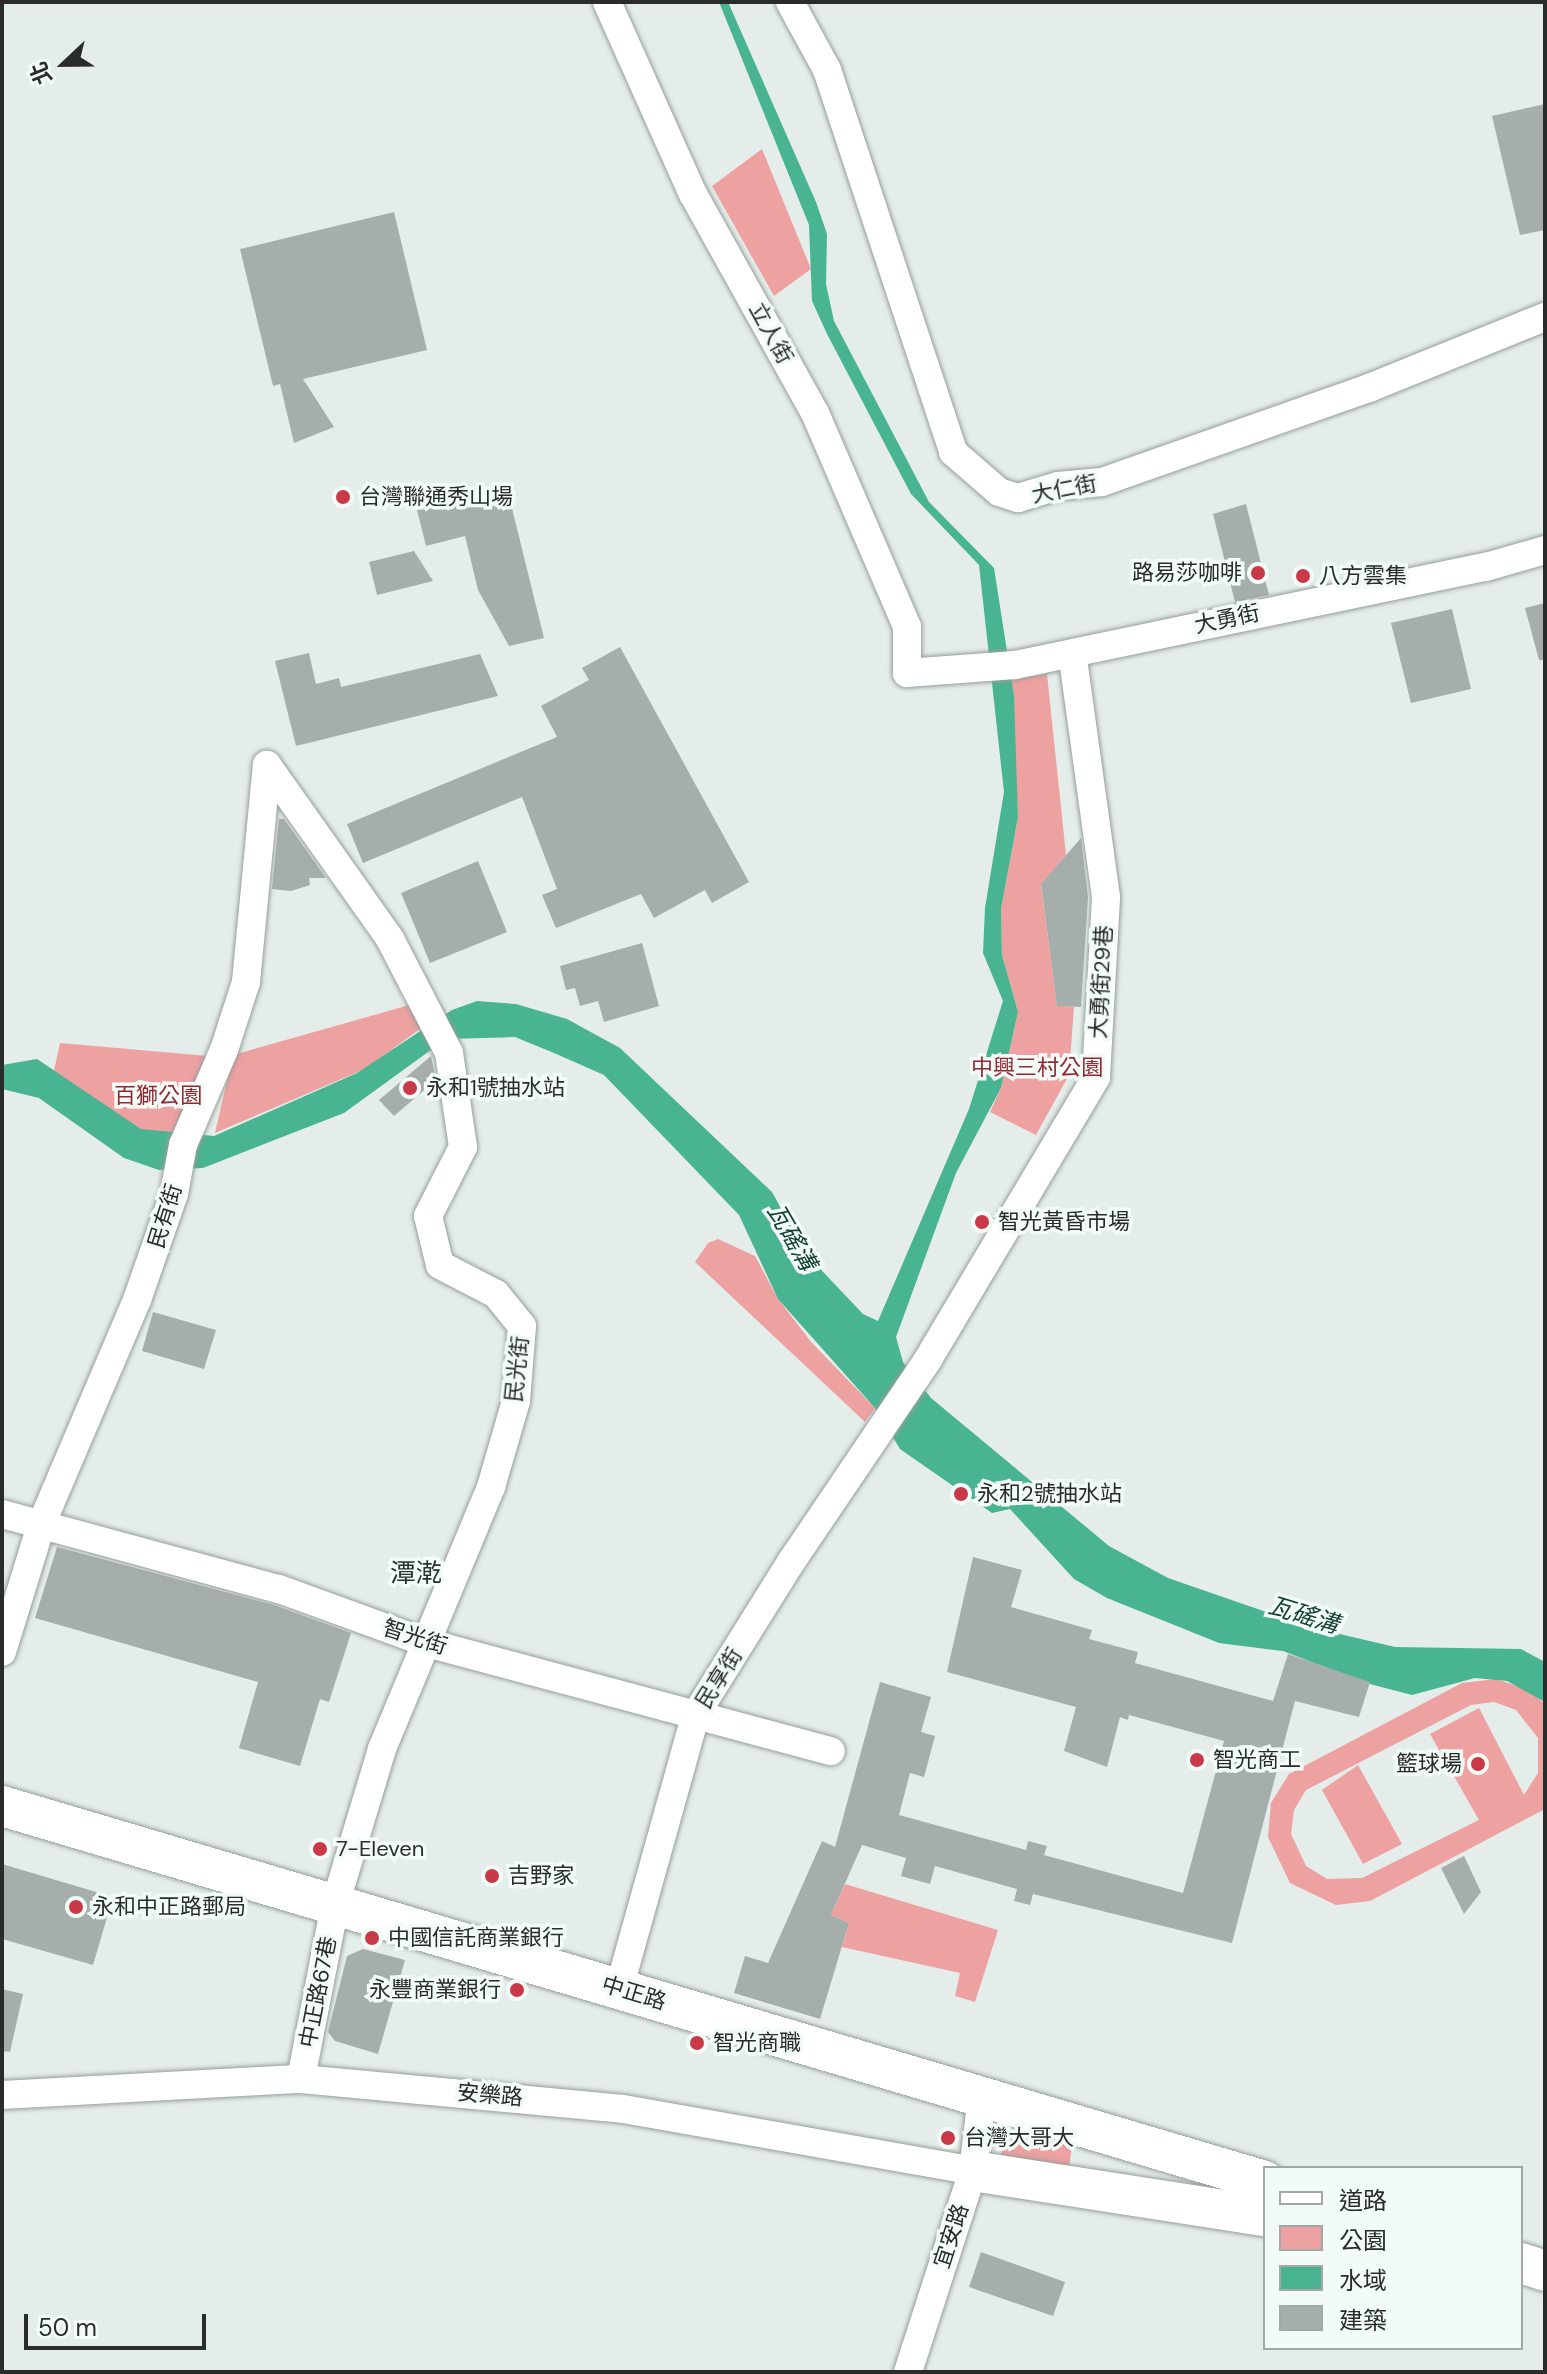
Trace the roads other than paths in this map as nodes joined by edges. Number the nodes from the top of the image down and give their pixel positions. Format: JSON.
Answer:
{"nodes":[{"id":1,"x":607,"y":2,"type":"edge"},
{"id":2,"x":790,"y":2,"type":"edge"},
{"id":3,"x":1545,"y":317,"type":"edge"},
{"id":4,"x":1545,"y":550,"type":"edge"},
{"id":5,"x":1072,"y":653,"type":"junction"},
{"id":6,"x":907,"y":673,"type":"joint"},
{"id":7,"x":267,"y":765,"type":"joint"},
{"id":8,"x":870,"y":1441,"type":"joint"},
{"id":9,"x":2,"y":1514,"type":"edge"},
{"id":10,"x":41,"y":1525,"type":"junction"},
{"id":11,"x":427,"y":1643,"type":"junction"},
{"id":12,"x":2,"y":1652,"type":"edge"},
{"id":13,"x":696,"y":1714,"type":"junction"},
{"id":14,"x":831,"y":1751,"type":"dead end"},
{"id":15,"x":2,"y":1806,"type":"edge"},
{"id":16,"x":335,"y":1905,"type":"junction"},
{"id":17,"x":619,"y":1989,"type":"junction"},
{"id":18,"x":301,"y":2079,"type":"junction"},
{"id":19,"x":2,"y":2095,"type":"edge"},
{"id":20,"x":982,"y":2097,"type":"junction"},
{"id":21,"x":973,"y":2171,"type":"junction"},
{"id":22,"x":1263,"y":2180,"type":"edge"},
{"id":23,"x":1263,"y":2216,"type":"edge"},
{"id":24,"x":1523,"y":2264,"type":"edge"},
{"id":25,"x":1545,"y":2271,"type":"edge"},
{"id":26,"x":908,"y":2372,"type":"edge"}],
"edges":[{"from":1,"to":6,"type":"street","name":"立人街"},
{"from":2,"to":3,"type":"street","name":"大仁街"},
{"from":4,"to":5,"type":"street","name":"大勇街"},
{"from":5,"to":6,"type":"street","name":"大勇街"},
{"from":5,"to":8,"type":"street","name":"大勇街29巷"},
{"from":7,"to":10,"type":"street","name":"民有街"},
{"from":7,"to":11,"type":"street","name":"民光街"},
{"from":8,"to":13,"type":"street","name":"民享街"},
{"from":9,"to":10,"type":"street","name":"智光街"},
{"from":10,"to":11,"type":"street","name":"智光街"},
{"from":10,"to":12,"type":"street","name":"民有街"},
{"from":11,"to":13,"type":"street","name":"智光街"},
{"from":11,"to":16,"type":"street","name":"民光街"},
{"from":13,"to":14,"type":"street","name":"智光街"},
{"from":13,"to":17,"type":"street","name":"民享街"},
{"from":15,"to":16,"type":"street","name":"中正路"},
{"from":16,"to":17,"type":"street","name":"中正路"},
{"from":16,"to":18,"type":"street","name":"中正路67巷"},
{"from":17,"to":20,"type":"street","name":"中正路"},
{"from":18,"to":19,"type":"street","name":"安樂路"},
{"from":18,"to":21,"type":"street","name":"安樂路"},
{"from":20,"to":21,"type":"street","name":"宜安路"},
{"from":20,"to":22,"type":"street","name":"中正路"},
{"from":21,"to":23,"type":"street"},
{"from":21,"to":26,"type":"street","name":"宜安路"},
{"from":24,"to":25,"type":"street"}]}
